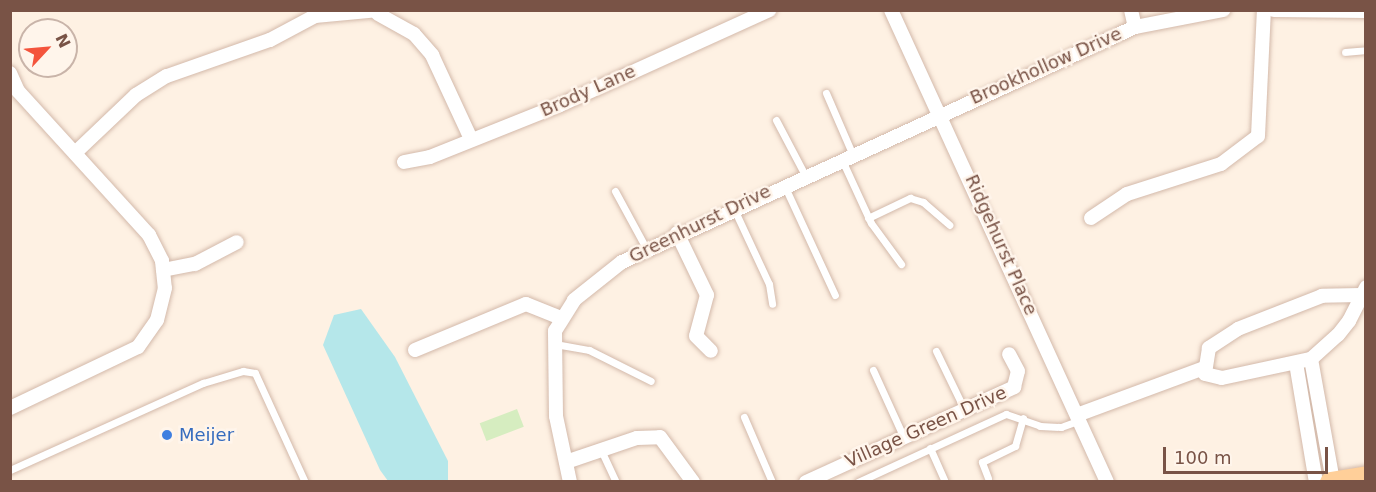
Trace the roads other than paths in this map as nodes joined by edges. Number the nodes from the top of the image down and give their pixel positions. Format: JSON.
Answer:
{"nodes":[{"id":1,"x":769,"y":10,"type":"edge"},
{"id":2,"x":891,"y":10,"type":"edge"},
{"id":3,"x":1131,"y":10,"type":"edge"},
{"id":4,"x":1223,"y":10,"type":"edge"},
{"id":5,"x":1264,"y":10,"type":"edge"},
{"id":6,"x":1274,"y":10,"type":"edge"},
{"id":7,"x":1365,"y":11,"type":"edge"},
{"id":8,"x":378,"y":12,"type":"edge"},
{"id":9,"x":1135,"y":27,"type":"junction"},
{"id":10,"x":1365,"y":50,"type":"edge"},
{"id":11,"x":1345,"y":52,"type":"dead end"},
{"id":12,"x":10,"y":73,"type":"edge"},
{"id":13,"x":826,"y":93,"type":"dead end"},
{"id":14,"x":941,"y":113,"type":"junction"},
{"id":15,"x":776,"y":120,"type":"dead end"},
{"id":16,"x":471,"y":139,"type":"junction"},
{"id":17,"x":75,"y":153,"type":"junction"},
{"id":18,"x":846,"y":155,"type":"junction"},
{"id":19,"x":404,"y":162,"type":"dead end"},
{"id":20,"x":805,"y":175,"type":"junction"},
{"id":21,"x":784,"y":184,"type":"junction"},
{"id":22,"x":615,"y":191,"type":"dead end"},
{"id":23,"x":733,"y":208,"type":"junction"},
{"id":24,"x":868,"y":218,"type":"junction"},
{"id":25,"x":1091,"y":218,"type":"dead end"},
{"id":26,"x":949,"y":225,"type":"dead end"},
{"id":27,"x":677,"y":233,"type":"junction"},
{"id":28,"x":237,"y":242,"type":"dead end"},
{"id":29,"x":645,"y":248,"type":"junction"},
{"id":30,"x":901,"y":264,"type":"dead end"},
{"id":31,"x":163,"y":270,"type":"junction"},
{"id":32,"x":1363,"y":291,"type":"edge"},
{"id":33,"x":835,"y":295,"type":"dead end"},
{"id":34,"x":772,"y":304,"type":"dead end"},
{"id":35,"x":560,"y":318,"type":"junction"},
{"id":36,"x":553,"y":344,"type":"junction"},
{"id":37,"x":415,"y":350,"type":"dead end"},
{"id":38,"x":711,"y":351,"type":"dead end"},
{"id":39,"x":936,"y":351,"type":"dead end"},
{"id":40,"x":1010,"y":354,"type":"dead end"},
{"id":41,"x":1311,"y":359,"type":"junction"},
{"id":42,"x":1296,"y":363,"type":"junction"},
{"id":43,"x":1204,"y":368,"type":"junction"},
{"id":44,"x":873,"y":370,"type":"dead end"},
{"id":45,"x":651,"y":381,"type":"dead end"},
{"id":46,"x":10,"y":408,"type":"edge"},
{"id":47,"x":965,"y":412,"type":"junction"},
{"id":48,"x":744,"y":417,"type":"dead end"},
{"id":49,"x":1079,"y":417,"type":"junction"},
{"id":50,"x":1023,"y":418,"type":"junction"},
{"id":51,"x":904,"y":438,"type":"junction"},
{"id":52,"x":930,"y":448,"type":"junction"},
{"id":53,"x":601,"y":450,"type":"junction"},
{"id":54,"x":566,"y":462,"type":"junction"},
{"id":55,"x":10,"y":470,"type":"edge"},
{"id":56,"x":1365,"y":476,"type":"edge"},
{"id":57,"x":989,"y":480,"type":"edge"},
{"id":58,"x":1332,"y":481,"type":"edge"},
{"id":59,"x":304,"y":482,"type":"edge"},
{"id":60,"x":570,"y":482,"type":"edge"},
{"id":61,"x":616,"y":482,"type":"edge"},
{"id":62,"x":693,"y":482,"type":"edge"},
{"id":63,"x":772,"y":482,"type":"edge"},
{"id":64,"x":806,"y":482,"type":"edge"},
{"id":65,"x":858,"y":482,"type":"edge"},
{"id":66,"x":945,"y":482,"type":"edge"},
{"id":67,"x":980,"y":482,"type":"edge"},
{"id":68,"x":1107,"y":482,"type":"edge"},
{"id":69,"x":1316,"y":482,"type":"edge"}],
"edges":[{"from":1,"to":16,"type":"street","name":"Brody Lane"},
{"from":2,"to":14,"type":"street","name":"Ridgehurst Place"},
{"from":3,"to":9,"type":"street"},
{"from":4,"to":9,"type":"street","name":"Brookhollow Drive"},
{"from":5,"to":25,"type":"street"},
{"from":6,"to":7,"type":"street"},
{"from":8,"to":16,"type":"street"},
{"from":8,"to":17,"type":"street"},
{"from":9,"to":14,"type":"street","name":"Brookhollow Drive"},
{"from":10,"to":11,"type":"lane"},
{"from":12,"to":17,"type":"street"},
{"from":13,"to":18,"type":"lane"},
{"from":14,"to":18,"type":"street","name":"Greenhurst Drive"},
{"from":14,"to":49,"type":"street","name":"Ridgehurst Place"},
{"from":15,"to":20,"type":"lane"},
{"from":16,"to":19,"type":"street","name":"Brody Lane"},
{"from":17,"to":31,"type":"street"},
{"from":18,"to":20,"type":"street","name":"Greenhurst Drive"},
{"from":18,"to":24,"type":"lane"},
{"from":20,"to":21,"type":"street","name":"Greenhurst Drive"},
{"from":21,"to":23,"type":"street","name":"Greenhurst Drive"},
{"from":21,"to":33,"type":"lane"},
{"from":22,"to":29,"type":"lane"},
{"from":23,"to":27,"type":"street","name":"Greenhurst Drive"},
{"from":23,"to":34,"type":"lane"},
{"from":24,"to":26,"type":"lane"},
{"from":24,"to":30,"type":"lane"},
{"from":27,"to":29,"type":"street","name":"Greenhurst Drive"},
{"from":27,"to":38,"type":"street"},
{"from":28,"to":31,"type":"street"},
{"from":29,"to":35,"type":"street","name":"Greenhurst Drive"},
{"from":31,"to":46,"type":"street"},
{"from":32,"to":41,"type":"street"},
{"from":32,"to":43,"type":"street"},
{"from":35,"to":36,"type":"street","name":"Greenhurst Drive"},
{"from":35,"to":37,"type":"street"},
{"from":36,"to":45,"type":"lane"},
{"from":36,"to":54,"type":"street","name":"Greenhurst Drive"},
{"from":39,"to":47,"type":"lane"},
{"from":40,"to":47,"type":"street","name":"Village Green Drive"},
{"from":41,"to":42,"type":"street"},
{"from":41,"to":58,"type":"street"},
{"from":42,"to":43,"type":"street"},
{"from":42,"to":69,"type":"street"},
{"from":43,"to":49,"type":"street"},
{"from":44,"to":51,"type":"lane"},
{"from":47,"to":51,"type":"street","name":"Village Green Drive"},
{"from":48,"to":63,"type":"lane"},
{"from":49,"to":50,"type":"lane"},
{"from":49,"to":68,"type":"street","name":"Ridgehurst Place"},
{"from":50,"to":52,"type":"lane"},
{"from":50,"to":57,"type":"lane"},
{"from":51,"to":64,"type":"street","name":"Village Green Drive"},
{"from":52,"to":65,"type":"lane"},
{"from":52,"to":66,"type":"lane"},
{"from":53,"to":54,"type":"street"},
{"from":53,"to":61,"type":"lane"},
{"from":53,"to":62,"type":"street"},
{"from":54,"to":60,"type":"street","name":"Greenhurst Drive"},
{"from":55,"to":59,"type":"lane"},
{"from":56,"to":58,"type":"main road"},
{"from":57,"to":67,"type":"lane"}]}
